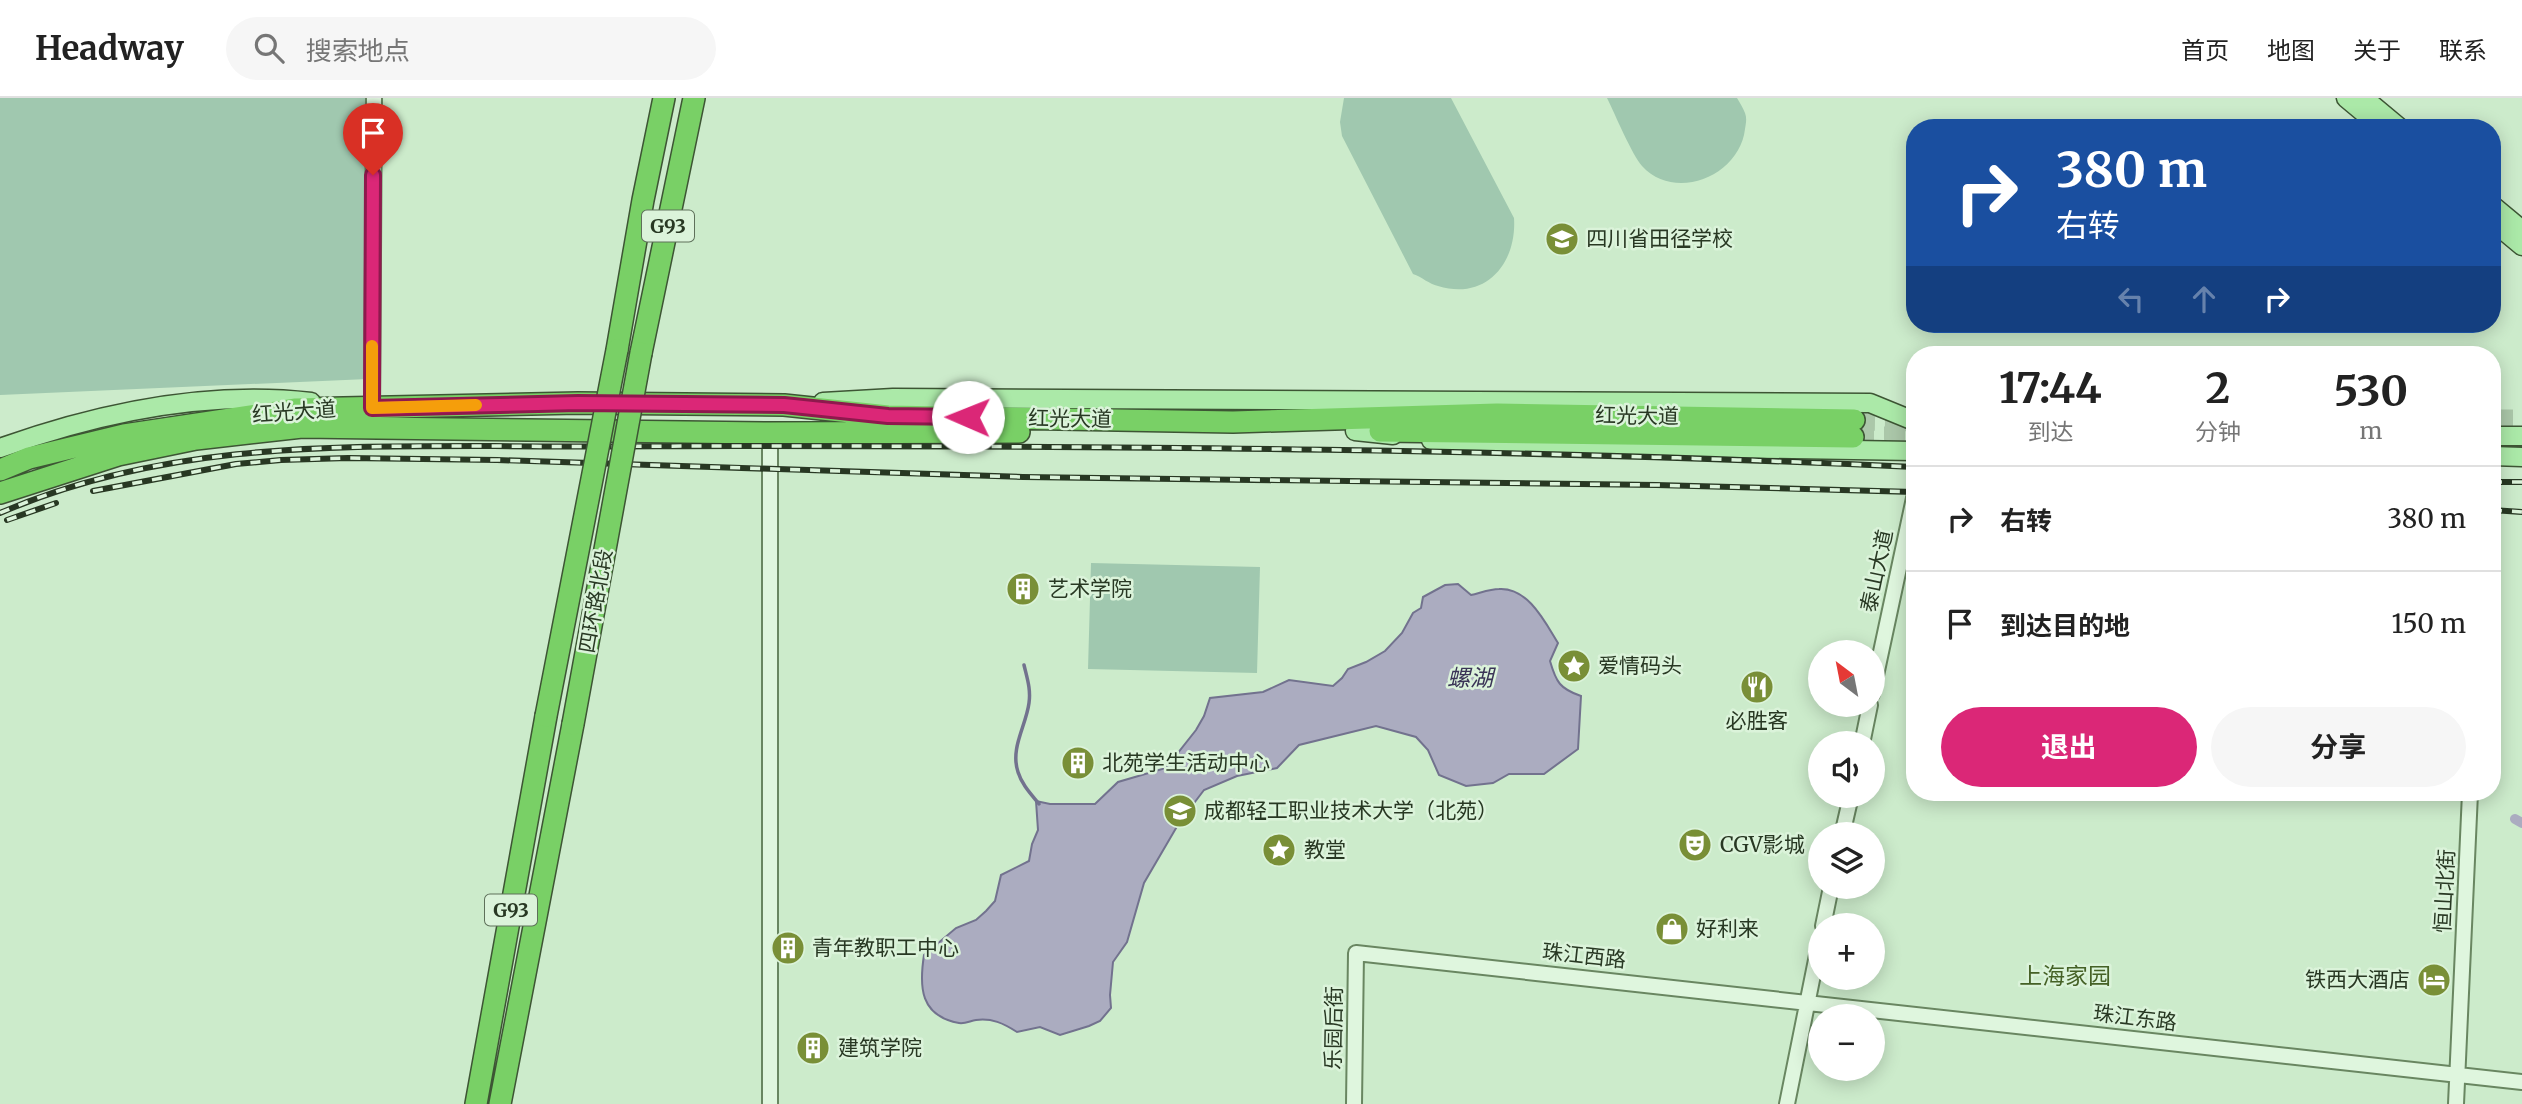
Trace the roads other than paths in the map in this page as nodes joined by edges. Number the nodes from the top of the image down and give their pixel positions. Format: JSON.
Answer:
{"nodes":[{"id":1,"x":374,"y":98,"type":"edge"},
{"id":2,"x":664,"y":98,"type":"edge"},
{"id":3,"x":694,"y":98,"type":"edge"},
{"id":4,"x":2346,"y":98,"type":"edge"},
{"id":5,"x":2364,"y":98,"type":"edge"},
{"id":6,"x":2370,"y":119,"type":"edge"},
{"id":7,"x":2389,"y":119,"type":"edge"},
{"id":8,"x":2501,"y":212,"type":"edge"},
{"id":9,"x":2501,"y":228,"type":"edge"},
{"id":10,"x":2522,"y":230,"type":"edge"},
{"id":11,"x":2522,"y":246,"type":"edge"},
{"id":12,"x":1456,"y":402,"type":"junction"},
{"id":13,"x":784,"y":405,"type":"junction"},
{"id":14,"x":366,"y":408,"type":"junction"},
{"id":15,"x":1329,"y":418,"type":"junction"},
{"id":16,"x":1906,"y":418,"type":"edge"},
{"id":17,"x":1355,"y":431,"type":"junction"},
{"id":18,"x":770,"y":433,"type":"junction"},
{"id":19,"x":2501,"y":436,"type":"edge"},
{"id":20,"x":2522,"y":436,"type":"edge"},
{"id":21,"x":0,"y":448,"type":"edge"},
{"id":22,"x":1906,"y":451,"type":"edge"},
{"id":23,"x":2501,"y":456,"type":"edge"},
{"id":24,"x":2522,"y":457,"type":"edge"},
{"id":25,"x":0,"y":470,"type":"edge"},
{"id":26,"x":0,"y":493,"type":"edge"},
{"id":27,"x":1906,"y":535,"type":"edge"},
{"id":28,"x":1884,"y":640,"type":"edge"},
{"id":29,"x":2470,"y":801,"type":"edge"},
{"id":30,"x":1356,"y":953,"type":"joint"},
{"id":31,"x":1809,"y":990,"type":"edge"},
{"id":32,"x":1807,"y":1001,"type":"junction"},
{"id":33,"x":2458,"y":1076,"type":"junction"},
{"id":34,"x":2522,"y":1082,"type":"edge"},
{"id":35,"x":476,"y":1104,"type":"edge"},
{"id":36,"x":500,"y":1104,"type":"edge"},
{"id":37,"x":770,"y":1104,"type":"edge"},
{"id":38,"x":1354,"y":1104,"type":"edge"},
{"id":39,"x":1787,"y":1104,"type":"edge"},
{"id":40,"x":2456,"y":1104,"type":"edge"}],
"edges":[{"from":1,"to":14,"type":"street"},
{"from":2,"to":35,"type":"highway","name":"四环路北段","number":"G93","bridge":true},
{"from":3,"to":36,"type":"highway","name":"四环路北段","number":"G93","bridge":true},
{"from":4,"to":6,"type":"main road"},
{"from":5,"to":7,"type":"main road"},
{"from":8,"to":10,"type":"main road"},
{"from":9,"to":11,"type":"main road"},
{"from":12,"to":13,"type":"main road"},
{"from":12,"to":15,"type":"highway"},
{"from":12,"to":16,"type":"main road"},
{"from":13,"to":14,"type":"highway","name":"红光大道"},
{"from":13,"to":15,"type":"highway","name":"红光大道"},
{"from":14,"to":21,"type":"main road"},
{"from":14,"to":25,"type":"highway","name":"红光大道"},
{"from":15,"to":17,"type":"highway","name":"红光大道"},
{"from":17,"to":18,"type":"highway","name":"红光大道"},
{"from":17,"to":22,"type":"main road"},
{"from":18,"to":26,"type":"highway","name":"红光大道"},
{"from":18,"to":37,"type":"street"},
{"from":19,"to":20,"type":"main road"},
{"from":23,"to":24,"type":"main road"},
{"from":27,"to":28,"type":"street","name":"泰山大道"},
{"from":29,"to":33,"type":"street","name":"恒山北街"},
{"from":30,"to":32,"type":"street","name":"珠江西路"},
{"from":30,"to":38,"type":"street","name":"乐园后街"},
{"from":31,"to":32,"type":"street"},
{"from":32,"to":33,"type":"street","name":"珠江东路"},
{"from":32,"to":39,"type":"street"},
{"from":33,"to":34,"type":"street","name":"珠江东路"},
{"from":33,"to":40,"type":"street","name":"恒山北街"}]}
